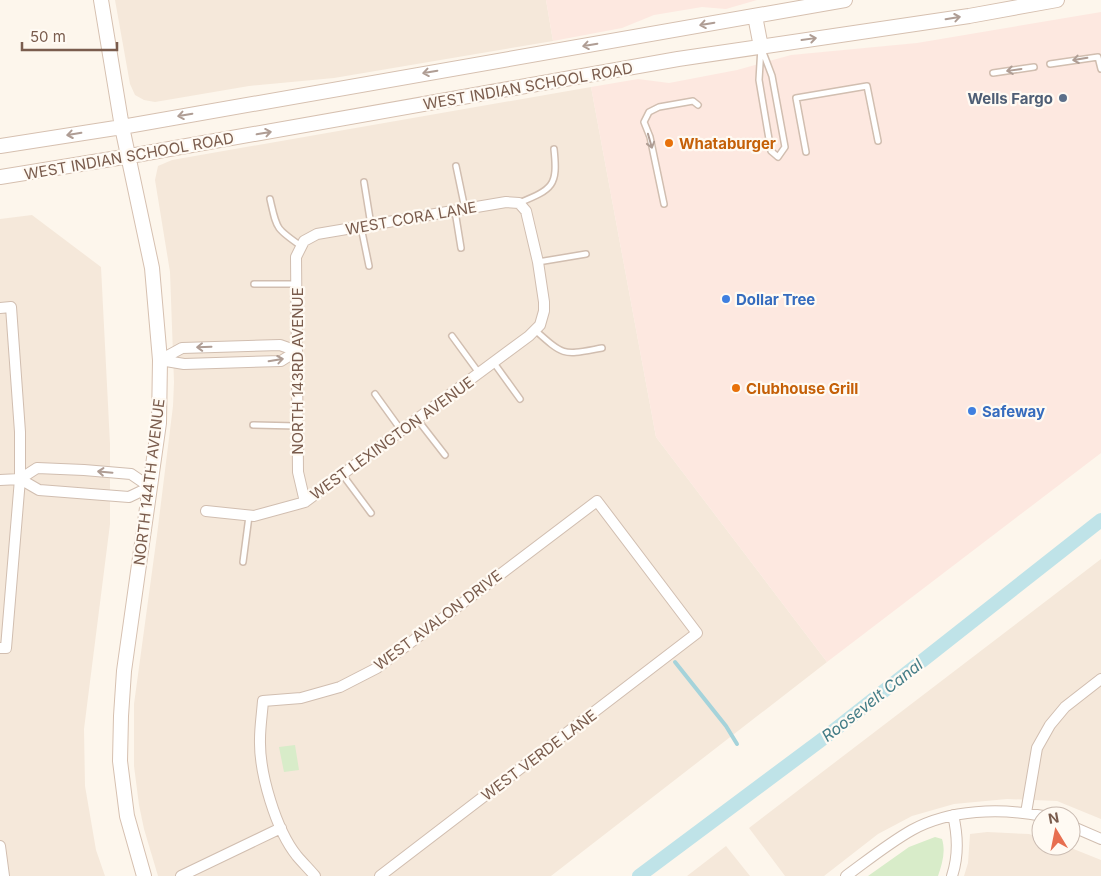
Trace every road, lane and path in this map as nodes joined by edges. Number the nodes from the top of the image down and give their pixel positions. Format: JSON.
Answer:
{"nodes":[{"id":1,"x":101,"y":0,"type":"edge"},
{"id":2,"x":845,"y":0,"type":"edge"},
{"id":3,"x":1057,"y":0,"type":"edge"},
{"id":4,"x":755,"y":16,"type":"junction"},
{"id":5,"x":761,"y":46,"type":"junction"},
{"id":6,"x":1050,"y":64,"type":"dead end"},
{"id":7,"x":1034,"y":67,"type":"dead end"},
{"id":8,"x":1101,"y":69,"type":"edge"},
{"id":9,"x":993,"y":73,"type":"dead end"},
{"id":10,"x":698,"y":105,"type":"dead end"},
{"id":11,"x":122,"y":126,"type":"junction"},
{"id":12,"x":878,"y":141,"type":"dead end"},
{"id":13,"x":0,"y":146,"type":"edge"},
{"id":14,"x":554,"y":149,"type":"dead end"},
{"id":15,"x":806,"y":152,"type":"dead end"},
{"id":16,"x":130,"y":156,"type":"junction"},
{"id":17,"x":456,"y":166,"type":"dead end"},
{"id":18,"x":0,"y":178,"type":"edge"},
{"id":19,"x":364,"y":182,"type":"dead end"},
{"id":20,"x":270,"y":199,"type":"dead end"},
{"id":21,"x":519,"y":203,"type":"junction"},
{"id":22,"x":664,"y":204,"type":"dead end"},
{"id":23,"x":460,"y":210,"type":"junction"},
{"id":24,"x":366,"y":226,"type":"junction"},
{"id":25,"x":303,"y":243,"type":"junction"},
{"id":26,"x":461,"y":248,"type":"dead end"},
{"id":27,"x":586,"y":254,"type":"dead end"},
{"id":28,"x":538,"y":262,"type":"junction"},
{"id":29,"x":368,"y":266,"type":"dead end"},
{"id":30,"x":254,"y":284,"type":"dead end"},
{"id":31,"x":296,"y":284,"type":"junction"},
{"id":32,"x":5,"y":307,"type":"edge"},
{"id":33,"x":535,"y":330,"type":"junction"},
{"id":34,"x":452,"y":336,"type":"dead end"},
{"id":35,"x":226,"y":346,"type":"junction"},
{"id":36,"x":602,"y":348,"type":"dead end"},
{"id":37,"x":297,"y":351,"type":"junction"},
{"id":38,"x":160,"y":360,"type":"junction"},
{"id":39,"x":494,"y":362,"type":"junction"},
{"id":40,"x":227,"y":363,"type":"junction"},
{"id":41,"x":479,"y":373,"type":"junction"},
{"id":42,"x":375,"y":394,"type":"dead end"},
{"id":43,"x":520,"y":399,"type":"dead end"},
{"id":44,"x":417,"y":418,"type":"junction"},
{"id":45,"x":253,"y":425,"type":"dead end"},
{"id":46,"x":298,"y":426,"type":"junction"},
{"id":47,"x":402,"y":430,"type":"junction"},
{"id":48,"x":445,"y":455,"type":"dead end"},
{"id":49,"x":342,"y":474,"type":"junction"},
{"id":50,"x":20,"y":479,"type":"junction"},
{"id":51,"x":0,"y":480,"type":"edge"},
{"id":52,"x":150,"y":487,"type":"junction"},
{"id":53,"x":305,"y":502,"type":"junction"},
{"id":54,"x":206,"y":511,"type":"dead end"},
{"id":55,"x":371,"y":513,"type":"dead end"},
{"id":56,"x":249,"y":515,"type":"junction"},
{"id":57,"x":243,"y":562,"type":"dead end"},
{"id":58,"x":697,"y":633,"type":"joint"},
{"id":59,"x":3,"y":648,"type":"edge"},
{"id":60,"x":1101,"y":679,"type":"edge"},
{"id":61,"x":1026,"y":813,"type":"junction"},
{"id":62,"x":1031,"y":814,"type":"edge"},
{"id":63,"x":953,"y":815,"type":"junction"},
{"id":64,"x":281,"y":828,"type":"junction"},
{"id":65,"x":1081,"y":830,"type":"edge"},
{"id":66,"x":1101,"y":838,"type":"edge"},
{"id":67,"x":0,"y":846,"type":"edge"},
{"id":68,"x":4,"y":876,"type":"edge"},
{"id":69,"x":144,"y":876,"type":"edge"},
{"id":70,"x":181,"y":876,"type":"edge"},
{"id":71,"x":315,"y":876,"type":"edge"},
{"id":72,"x":380,"y":876,"type":"edge"},
{"id":73,"x":846,"y":876,"type":"edge"},
{"id":74,"x":952,"y":876,"type":"edge"}],
"edges":[{"from":1,"to":11,"type":"main road","name":"NORTH 144TH AVENUE"},
{"from":2,"to":4,"type":"main road","name":"WEST INDIAN SCHOOL ROAD"},
{"from":5,"to":3,"type":"main road","name":"WEST INDIAN SCHOOL ROAD","one_way":true},
{"from":4,"to":5,"type":"main road"},
{"from":4,"to":11,"type":"main road","name":"WEST INDIAN SCHOOL ROAD","one_way":true},
{"from":5,"to":5,"type":"lane"},
{"from":16,"to":5,"type":"main road","name":"WEST INDIAN SCHOOL ROAD","one_way":true},
{"from":8,"to":6,"type":"lane","one_way":true},
{"from":7,"to":9,"type":"lane","one_way":true},
{"from":10,"to":22,"type":"lane","one_way":true},
{"from":11,"to":13,"type":"main road","name":"WEST INDIAN SCHOOL ROAD","one_way":true},
{"from":11,"to":16,"type":"main road","name":"NORTH 144TH AVENUE"},
{"from":12,"to":15,"type":"lane"},
{"from":14,"to":21,"type":"lane"},
{"from":16,"to":18,"type":"main road","name":"WEST INDIAN SCHOOL ROAD"},
{"from":16,"to":38,"type":"main road","name":"NORTH 144TH AVENUE"},
{"from":17,"to":23,"type":"lane"},
{"from":19,"to":24,"type":"lane"},
{"from":20,"to":25,"type":"lane"},
{"from":21,"to":23,"type":"street","name":"WEST CORA LANE"},
{"from":21,"to":28,"type":"street"},
{"from":23,"to":24,"type":"street","name":"WEST CORA LANE"},
{"from":23,"to":26,"type":"lane"},
{"from":24,"to":25,"type":"street","name":"WEST CORA LANE"},
{"from":24,"to":29,"type":"lane"},
{"from":25,"to":31,"type":"street","name":"NORTH 143RD AVENUE"},
{"from":27,"to":28,"type":"lane"},
{"from":28,"to":33,"type":"street","name":"WEST LEXINGTON AVENUE"},
{"from":30,"to":31,"type":"lane"},
{"from":31,"to":37,"type":"street","name":"NORTH 143RD AVENUE"},
{"from":32,"to":50,"type":"street"},
{"from":33,"to":36,"type":"lane"},
{"from":33,"to":39,"type":"street","name":"WEST LEXINGTON AVENUE"},
{"from":34,"to":41,"type":"lane"},
{"from":35,"to":37,"type":"street"},
{"from":35,"to":38,"type":"street","one_way":true},
{"from":35,"to":40,"type":"lane"},
{"from":40,"to":37,"type":"street","one_way":true},
{"from":37,"to":46,"type":"street","name":"NORTH 143RD AVENUE"},
{"from":38,"to":40,"type":"street"},
{"from":38,"to":52,"type":"main road","name":"NORTH 144TH AVENUE"},
{"from":39,"to":41,"type":"street","name":"WEST LEXINGTON AVENUE"},
{"from":39,"to":43,"type":"lane"},
{"from":41,"to":44,"type":"street","name":"WEST LEXINGTON AVENUE"},
{"from":42,"to":47,"type":"lane"},
{"from":44,"to":47,"type":"street","name":"WEST LEXINGTON AVENUE"},
{"from":44,"to":48,"type":"lane"},
{"from":45,"to":46,"type":"lane"},
{"from":46,"to":53,"type":"street","name":"NORTH 143RD AVENUE"},
{"from":47,"to":49,"type":"street","name":"WEST LEXINGTON AVENUE"},
{"from":49,"to":53,"type":"street","name":"WEST LEXINGTON AVENUE"},
{"from":49,"to":55,"type":"lane"},
{"from":50,"to":51,"type":"street"},
{"from":50,"to":52,"type":"street"},
{"from":52,"to":50,"type":"street","one_way":true},
{"from":50,"to":59,"type":"street"},
{"from":52,"to":69,"type":"main road","name":"NORTH 144TH AVENUE"},
{"from":53,"to":56,"type":"street","name":"WEST LEXINGTON AVENUE"},
{"from":54,"to":56,"type":"street","name":"WEST LEXINGTON AVENUE"},
{"from":56,"to":57,"type":"lane"},
{"from":58,"to":64,"type":"street","name":"WEST AVALON DRIVE"},
{"from":58,"to":72,"type":"street","name":"WEST VERDE LANE"},
{"from":60,"to":61,"type":"street"},
{"from":61,"to":62,"type":"street"},
{"from":61,"to":63,"type":"street"},
{"from":63,"to":73,"type":"street"},
{"from":63,"to":74,"type":"street"},
{"from":64,"to":70,"type":"street"},
{"from":64,"to":71,"type":"street"},
{"from":65,"to":66,"type":"street"},
{"from":67,"to":68,"type":"street"}]}
